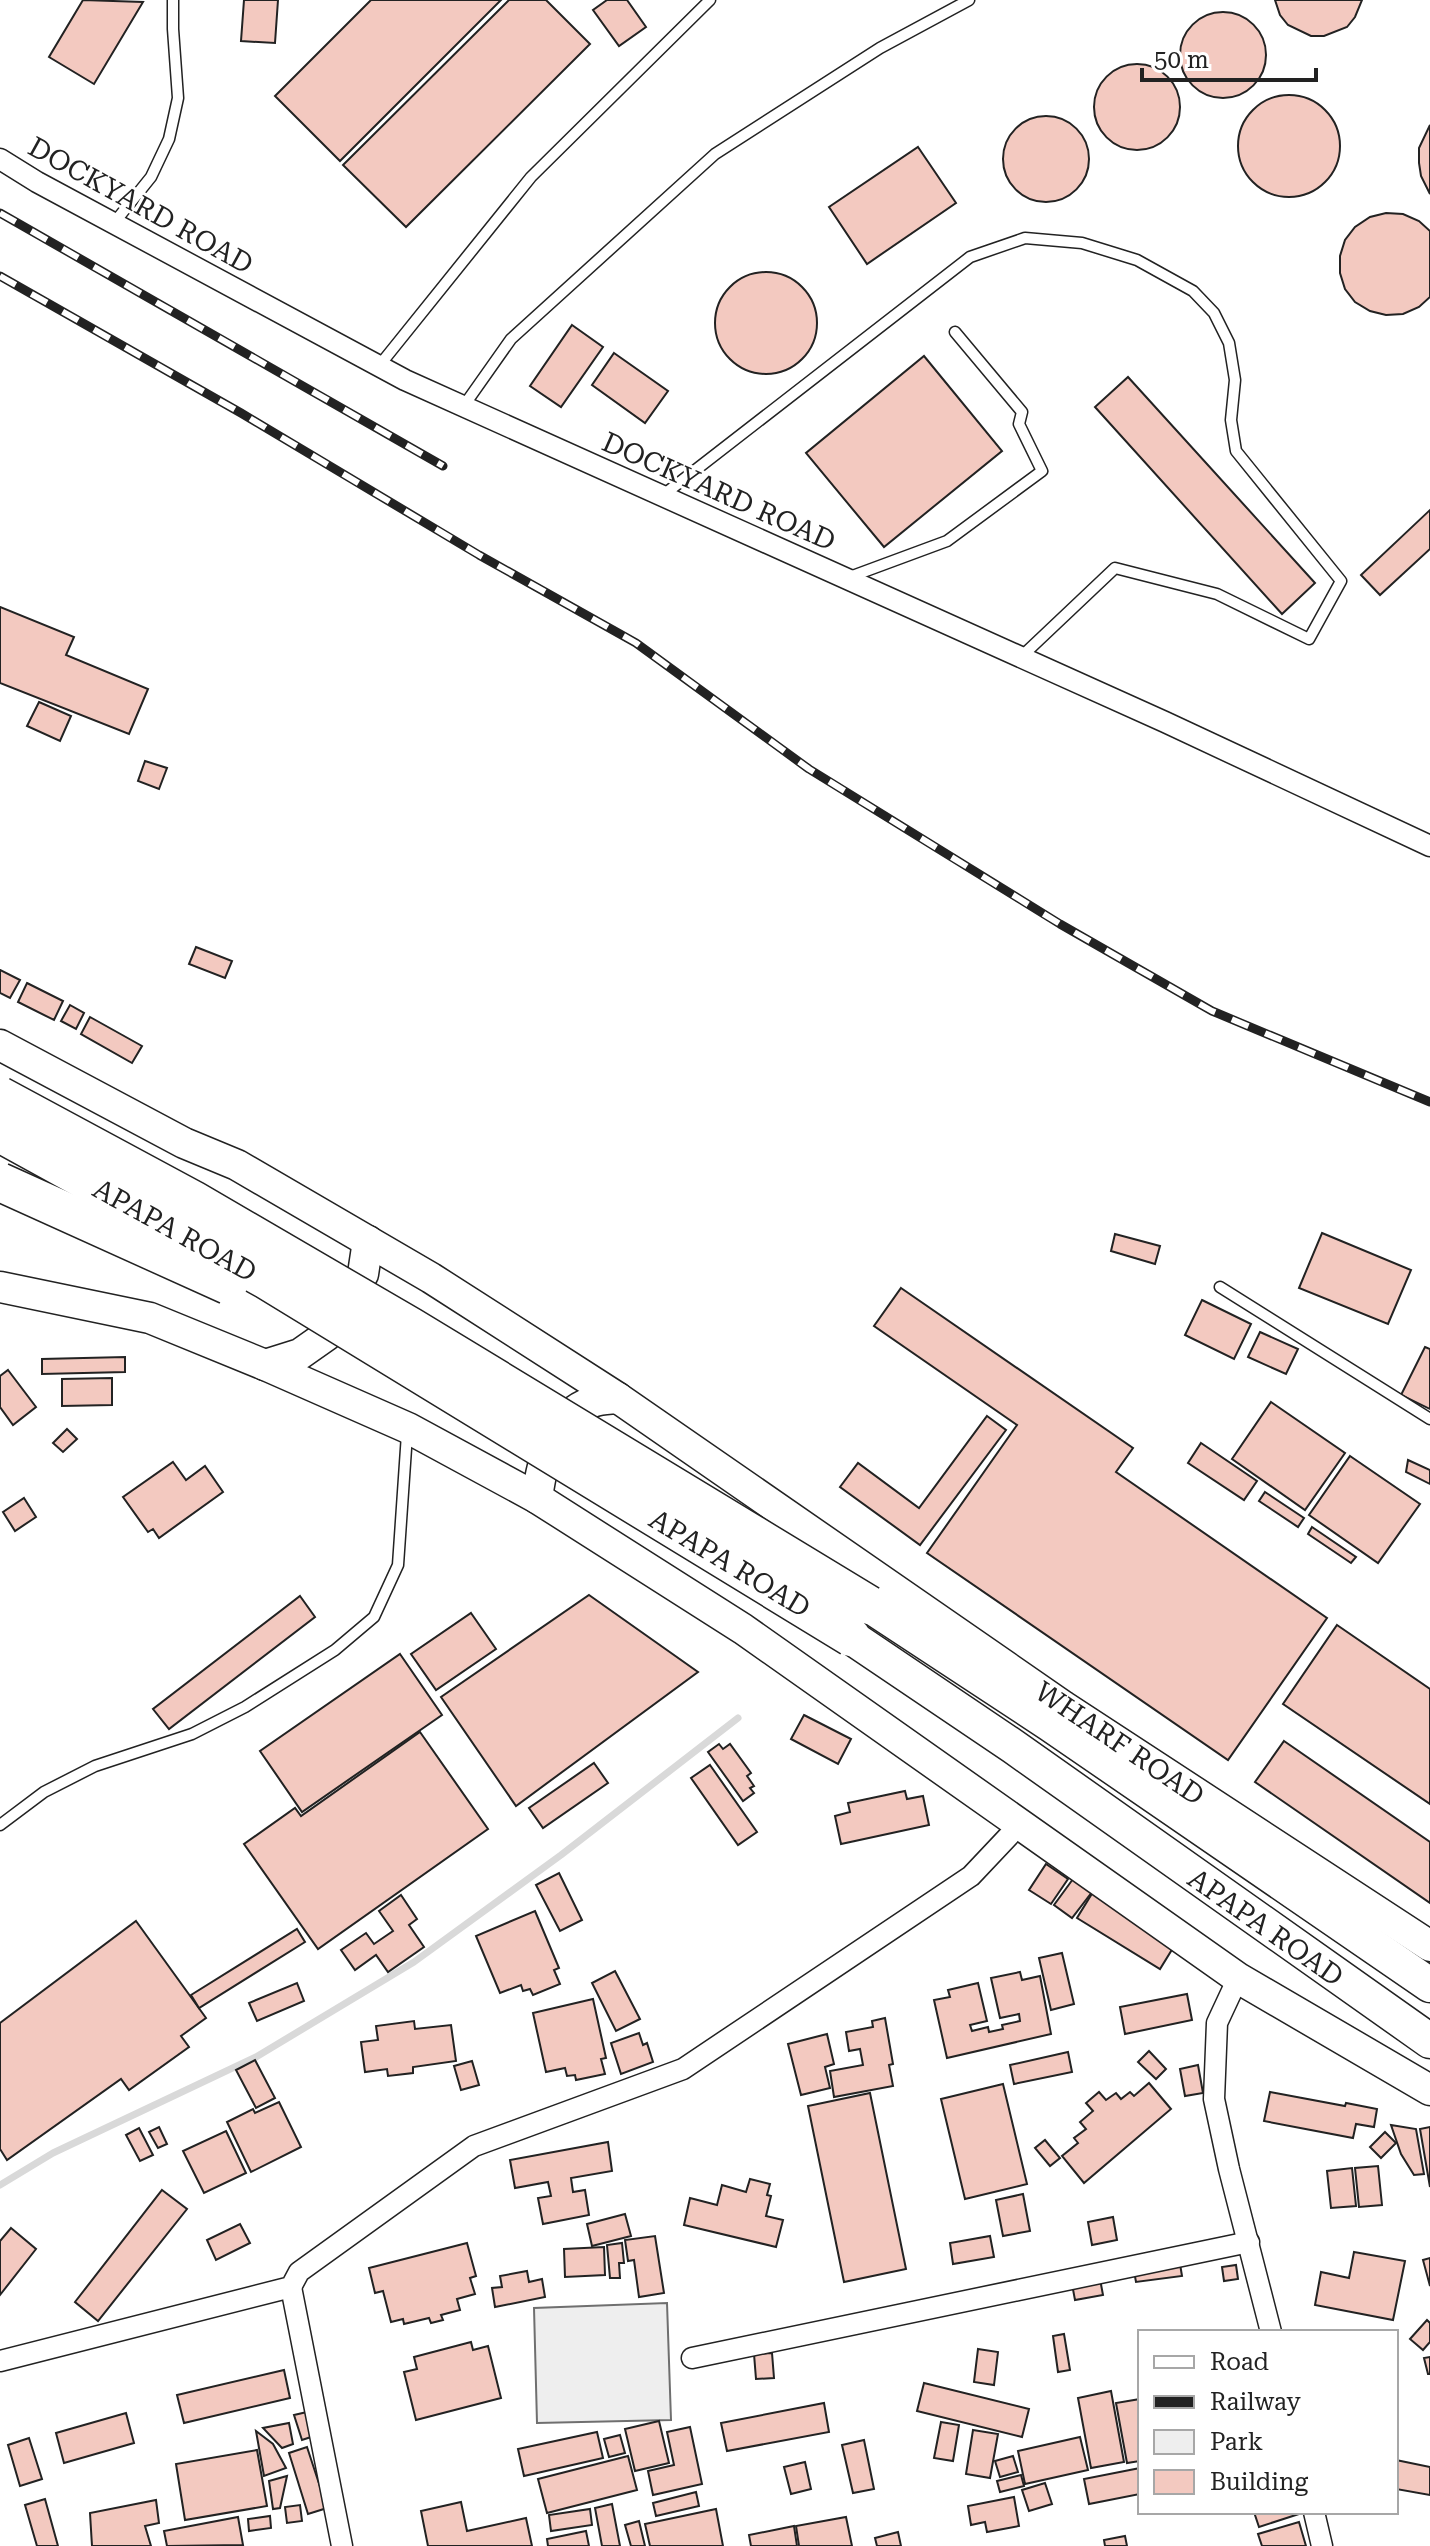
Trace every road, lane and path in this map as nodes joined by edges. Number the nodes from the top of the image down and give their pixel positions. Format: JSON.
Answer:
{"nodes":[{"id":1,"x":173,"y":0,"type":"edge"},
{"id":2,"x":710,"y":0,"type":"edge"},
{"id":3,"x":969,"y":0,"type":"edge"},
{"id":4,"x":0,"y":159,"type":"edge"},
{"id":5,"x":114,"y":223,"type":"junction"},
{"id":6,"x":955,"y":332,"type":"dead end"},
{"id":7,"x":379,"y":366,"type":"junction"},
{"id":8,"x":463,"y":407,"type":"junction"},
{"id":9,"x":662,"y":496,"type":"junction"},
{"id":10,"x":846,"y":578,"type":"junction"},
{"id":11,"x":1020,"y":657,"type":"junction"},
{"id":12,"x":1430,"y":846,"type":"edge"},
{"id":13,"x":0,"y":1045,"type":"edge"},
{"id":14,"x":0,"y":1096,"type":"edge"},
{"id":15,"x":0,"y":1133,"type":"edge"},
{"id":16,"x":0,"y":1182,"type":"edge"},
{"id":17,"x":368,"y":1241,"type":"junction"},
{"id":18,"x":0,"y":1287,"type":"edge"},
{"id":19,"x":1220,"y":1287,"type":"dead end"},
{"id":20,"x":265,"y":1365,"type":"junction"},
{"id":21,"x":423,"y":1375,"type":"junction"},
{"id":22,"x":618,"y":1398,"type":"junction"},
{"id":23,"x":1430,"y":1419,"type":"edge"},
{"id":24,"x":408,"y":1428,"type":"junction"},
{"id":25,"x":537,"y":1498,"type":"junction"},
{"id":26,"x":860,"y":1621,"type":"junction"},
{"id":27,"x":1021,"y":1823,"type":"junction"},
{"id":28,"x":0,"y":1825,"type":"edge"},
{"id":29,"x":1430,"y":1946,"type":"edge"},
{"id":30,"x":1238,"y":1978,"type":"junction"},
{"id":31,"x":1430,"y":1985,"type":"edge"},
{"id":32,"x":1430,"y":2041,"type":"edge"},
{"id":33,"x":1430,"y":2090,"type":"edge"},
{"id":34,"x":1249,"y":2242,"type":"junction"},
{"id":35,"x":291,"y":2287,"type":"junction"},
{"id":36,"x":1271,"y":2330,"type":"edge"},
{"id":37,"x":692,"y":2358,"type":"dead end"},
{"id":38,"x":0,"y":2361,"type":"edge"},
{"id":39,"x":1314,"y":2514,"type":"edge"},
{"id":40,"x":342,"y":2546,"type":"edge"},
{"id":41,"x":1322,"y":2546,"type":"edge"}],
"edges":[{"from":1,"to":5,"type":"lane"},
{"from":2,"to":7,"type":"lane"},
{"from":3,"to":8,"type":"lane"},
{"from":4,"to":5,"type":"street","name":"DOCKYARD ROAD"},
{"from":5,"to":7,"type":"street","name":"DOCKYARD ROAD"},
{"from":6,"to":10,"type":"lane"},
{"from":7,"to":8,"type":"street","name":"DOCKYARD ROAD"},
{"from":8,"to":9,"type":"street","name":"DOCKYARD ROAD"},
{"from":9,"to":10,"type":"street","name":"DOCKYARD ROAD"},
{"from":9,"to":11,"type":"lane"},
{"from":10,"to":11,"type":"street","name":"DOCKYARD ROAD"},
{"from":11,"to":12,"type":"street","name":"DOCKYARD ROAD"},
{"from":13,"to":17,"type":"street","name":"WHARF ROAD"},
{"from":14,"to":26,"type":"highway","name":"APAPA ROAD","bridge":true},
{"from":15,"to":21,"type":"highway","name":"APAPA ROAD","bridge":true},
{"from":16,"to":21,"type":"highway","bridge":true},
{"from":17,"to":20,"type":"street"},
{"from":17,"to":22,"type":"street","name":"WHARF ROAD"},
{"from":18,"to":20,"type":"street"},
{"from":19,"to":23,"type":"lane"},
{"from":20,"to":24,"type":"street"},
{"from":21,"to":26,"type":"highway","name":"APAPA ROAD","bridge":true},
{"from":22,"to":25,"type":"street"},
{"from":22,"to":29,"type":"street","name":"WHARF ROAD"},
{"from":24,"to":25,"type":"street"},
{"from":24,"to":28,"type":"lane"},
{"from":25,"to":27,"type":"street"},
{"from":26,"to":31,"type":"main road","name":"APAPA ROAD"},
{"from":26,"to":32,"type":"main road","name":"APAPA ROAD"},
{"from":27,"to":30,"type":"street"},
{"from":27,"to":35,"type":"street"},
{"from":30,"to":33,"type":"street"},
{"from":30,"to":34,"type":"street"},
{"from":34,"to":36,"type":"street"},
{"from":34,"to":37,"type":"street"},
{"from":35,"to":38,"type":"street"},
{"from":35,"to":40,"type":"street"},
{"from":39,"to":41,"type":"street"}]}
